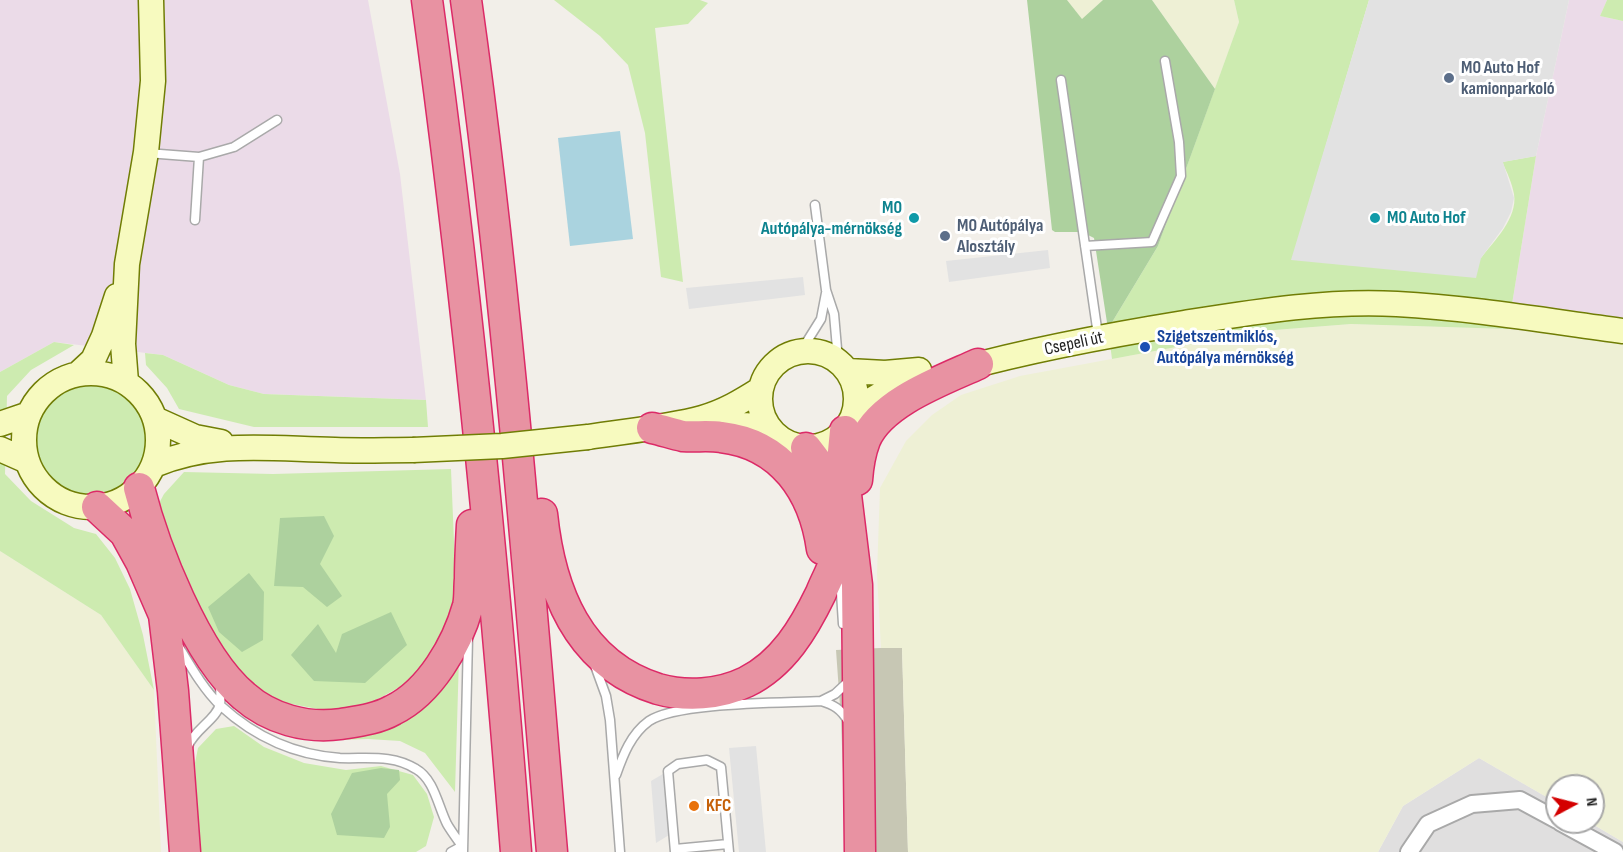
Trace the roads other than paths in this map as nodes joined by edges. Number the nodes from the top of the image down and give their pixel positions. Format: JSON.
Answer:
{"nodes":[{"id":1,"x":151,"y":0,"type":"edge"},
{"id":2,"x":427,"y":0,"type":"edge"},
{"id":3,"x":466,"y":0,"type":"edge"},
{"id":4,"x":1165,"y":61,"type":"dead end"},
{"id":5,"x":1061,"y":80,"type":"dead end"},
{"id":6,"x":277,"y":120,"type":"dead end"},
{"id":7,"x":146,"y":153,"type":"junction"},
{"id":8,"x":199,"y":157,"type":"junction"},
{"id":9,"x":815,"y":206,"type":"dead end"},
{"id":10,"x":195,"y":220,"type":"dead end"},
{"id":11,"x":1085,"y":246,"type":"junction"},
{"id":12,"x":127,"y":264,"type":"junction"},
{"id":13,"x":826,"y":290,"type":"junction"},
{"id":14,"x":1623,"y":331,"type":"edge"},
{"id":15,"x":1098,"y":338,"type":"junction"},
{"id":16,"x":801,"y":351,"type":"junction"},
{"id":17,"x":978,"y":364,"type":"junction"},
{"id":18,"x":843,"y":366,"type":"junction"},
{"id":19,"x":79,"y":373,"type":"junction"},
{"id":20,"x":126,"y":382,"type":"junction"},
{"id":21,"x":474,"y":387,"type":"junction"},
{"id":22,"x":761,"y":389,"type":"junction"},
{"id":23,"x":28,"y":414,"type":"junction"},
{"id":24,"x":155,"y":419,"type":"junction"},
{"id":25,"x":850,"y":420,"type":"junction"},
{"id":26,"x":0,"y":424,"type":"edge"},
{"id":27,"x":517,"y":426,"type":"junction"},
{"id":28,"x":652,"y":428,"type":"junction"},
{"id":29,"x":771,"y":430,"type":"junction"},
{"id":30,"x":247,"y":446,"type":"junction"},
{"id":31,"x":806,"y":448,"type":"junction"},
{"id":32,"x":0,"y":449,"type":"edge"},
{"id":33,"x":27,"y":462,"type":"junction"},
{"id":34,"x":146,"y":476,"type":"junction"},
{"id":35,"x":98,"y":507,"type":"junction"},
{"id":36,"x":845,"y":543,"type":"junction"},
{"id":37,"x":819,"y":596,"type":"junction"},
{"id":38,"x":469,"y":605,"type":"junction"},
{"id":39,"x":164,"y":615,"type":"junction"},
{"id":40,"x":843,"y":628,"type":"dead end"},
{"id":41,"x":588,"y":644,"type":"junction"},
{"id":42,"x":852,"y":665,"type":"junction"},
{"id":43,"x":221,"y":673,"type":"junction"},
{"id":44,"x":846,"y":685,"type":"junction"},
{"id":45,"x":848,"y":696,"type":"dead end"},
{"id":46,"x":821,"y":701,"type":"junction"},
{"id":47,"x":220,"y":705,"type":"junction"},
{"id":48,"x":849,"y":706,"type":"dead end"},
{"id":49,"x":852,"y":728,"type":"junction"},
{"id":50,"x":180,"y":769,"type":"junction"},
{"id":51,"x":616,"y":775,"type":"junction"},
{"id":52,"x":860,"y":807,"type":"junction"},
{"id":53,"x":1545,"y":814,"type":"edge"},
{"id":54,"x":1582,"y":834,"type":"edge"},
{"id":55,"x":728,"y":848,"type":"edge"},
{"id":56,"x":463,"y":849,"type":"edge"},
{"id":57,"x":675,"y":850,"type":"edge"},
{"id":58,"x":185,"y":852,"type":"edge"},
{"id":59,"x":451,"y":852,"type":"edge"},
{"id":60,"x":516,"y":852,"type":"edge"},
{"id":61,"x":552,"y":852,"type":"edge"},
{"id":62,"x":620,"y":852,"type":"edge"},
{"id":63,"x":860,"y":852,"type":"edge"},
{"id":64,"x":1409,"y":852,"type":"edge"},
{"id":65,"x":1615,"y":852,"type":"edge"}],
"edges":[{"from":1,"to":7,"type":"street"},
{"from":2,"to":21,"type":"highway"},
{"from":3,"to":27,"type":"highway"},
{"from":4,"to":11,"type":"lane"},
{"from":5,"to":11,"type":"lane"},
{"from":6,"to":8,"type":"lane"},
{"from":7,"to":8,"type":"lane"},
{"from":7,"to":12,"type":"street"},
{"from":8,"to":10,"type":"lane"},
{"from":9,"to":13,"type":"lane"},
{"from":11,"to":15,"type":"lane"},
{"from":12,"to":19,"type":"street"},
{"from":12,"to":20,"type":"street"},
{"from":13,"to":16,"type":"lane"},
{"from":13,"to":18,"type":"lane"},
{"from":14,"to":15,"type":"street","name":"Csepeli út"},
{"from":15,"to":17,"type":"street","name":"Csepeli út"},
{"from":16,"to":18,"type":"street"},
{"from":16,"to":22,"type":"street"},
{"from":17,"to":18,"type":"street","name":"Csepeli út"},
{"from":17,"to":25,"type":"street","name":"Csepeli út"},
{"from":17,"to":36,"type":"highway"},
{"from":18,"to":25,"type":"street"},
{"from":19,"to":20,"type":"street"},
{"from":19,"to":23,"type":"street"},
{"from":20,"to":24,"type":"street"},
{"from":21,"to":38,"type":"highway"},
{"from":21,"to":60,"type":"highway"},
{"from":22,"to":28,"type":"street"},
{"from":22,"to":29,"type":"street"},
{"from":23,"to":26,"type":"street"},
{"from":23,"to":33,"type":"street"},
{"from":24,"to":30,"type":"street"},
{"from":24,"to":34,"type":"street"},
{"from":25,"to":31,"type":"street"},
{"from":25,"to":36,"type":"highway"},
{"from":27,"to":41,"type":"highway"},
{"from":27,"to":61,"type":"highway"},
{"from":28,"to":29,"type":"street"},
{"from":28,"to":30,"type":"street","bridge":true},
{"from":28,"to":37,"type":"highway"},
{"from":29,"to":31,"type":"street"},
{"from":30,"to":34,"type":"street"},
{"from":31,"to":36,"type":"highway"},
{"from":32,"to":33,"type":"street"},
{"from":33,"to":35,"type":"street"},
{"from":34,"to":35,"type":"street"},
{"from":34,"to":43,"type":"highway"},
{"from":35,"to":39,"type":"highway"},
{"from":36,"to":37,"type":"highway"},
{"from":36,"to":40,"type":"lane"},
{"from":36,"to":42,"type":"highway"},
{"from":37,"to":41,"type":"highway"},
{"from":38,"to":43,"type":"highway"},
{"from":38,"to":56,"type":"lane"},
{"from":39,"to":47,"type":"lane"},
{"from":39,"to":50,"type":"highway"},
{"from":41,"to":51,"type":"lane"},
{"from":42,"to":44,"type":"lane"},
{"from":42,"to":44,"type":"lane"},
{"from":42,"to":52,"type":"highway"},
{"from":43,"to":47,"type":"lane"},
{"from":44,"to":45,"type":"lane"},
{"from":44,"to":46,"type":"lane"},
{"from":46,"to":49,"type":"lane"},
{"from":46,"to":51,"type":"lane"},
{"from":47,"to":50,"type":"lane"},
{"from":47,"to":56,"type":"lane"},
{"from":48,"to":49,"type":"lane"},
{"from":49,"to":52,"type":"lane"},
{"from":50,"to":58,"type":"highway"},
{"from":51,"to":62,"type":"lane"},
{"from":52,"to":63,"type":"highway"},
{"from":53,"to":64,"type":"street"},
{"from":54,"to":65,"type":"street"},
{"from":55,"to":57,"type":"lane"},
{"from":55,"to":57,"type":"lane"},
{"from":56,"to":59,"type":"lane"}]}
